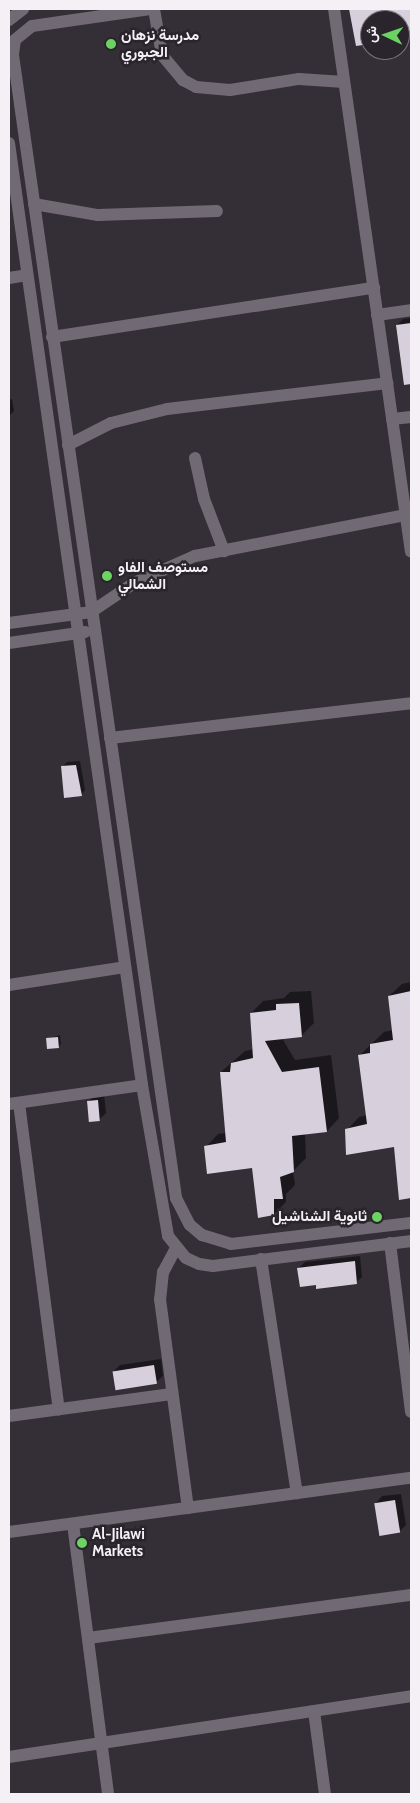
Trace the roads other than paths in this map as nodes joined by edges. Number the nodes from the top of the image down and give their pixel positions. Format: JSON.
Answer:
{"nodes":[{"id":1,"x":23,"y":9,"type":"edge"},
{"id":2,"x":150,"y":9,"type":"edge"},
{"id":3,"x":154,"y":9,"type":"edge"},
{"id":4,"x":334,"y":9,"type":"edge"},
{"id":5,"x":84,"y":13,"type":"edge"},
{"id":6,"x":9,"y":20,"type":"edge"},
{"id":7,"x":12,"y":39,"type":"edge"},
{"id":8,"x":11,"y":56,"type":"edge"},
{"id":9,"x":344,"y":82,"type":"junction"},
{"id":10,"x":9,"y":143,"type":"edge"},
{"id":11,"x":10,"y":167,"type":"edge"},
{"id":12,"x":34,"y":204,"type":"junction"},
{"id":13,"x":217,"y":211,"type":"dead end"},
{"id":14,"x":28,"y":275,"type":"junction"},
{"id":15,"x":9,"y":278,"type":"edge"},
{"id":16,"x":374,"y":288,"type":"junction"},
{"id":17,"x":411,"y":310,"type":"edge"},
{"id":18,"x":377,"y":315,"type":"junction"},
{"id":19,"x":52,"y":337,"type":"junction"},
{"id":20,"x":387,"y":383,"type":"junction"},
{"id":21,"x":411,"y":417,"type":"edge"},
{"id":22,"x":392,"y":419,"type":"junction"},
{"id":23,"x":68,"y":445,"type":"junction"},
{"id":24,"x":194,"y":458,"type":"dead end"},
{"id":25,"x":406,"y":515,"type":"junction"},
{"id":26,"x":224,"y":551,"type":"junction"},
{"id":27,"x":411,"y":552,"type":"edge"},
{"id":28,"x":91,"y":612,"type":"junction"},
{"id":29,"x":76,"y":614,"type":"junction"},
{"id":30,"x":9,"y":624,"type":"edge"},
{"id":31,"x":94,"y":631,"type":"junction"},
{"id":32,"x":79,"y":633,"type":"junction"},
{"id":33,"x":9,"y":643,"type":"edge"},
{"id":34,"x":411,"y":702,"type":"edge"},
{"id":35,"x":110,"y":738,"type":"junction"},
{"id":36,"x":125,"y":967,"type":"junction"},
{"id":37,"x":9,"y":985,"type":"edge"},
{"id":38,"x":142,"y":1085,"type":"junction"},
{"id":39,"x":14,"y":1104,"type":"edge"},
{"id":40,"x":411,"y":1223,"type":"edge"},
{"id":41,"x":411,"y":1240,"type":"edge"},
{"id":42,"x":390,"y":1243,"type":"junction"},
{"id":43,"x":176,"y":1248,"type":"junction"},
{"id":44,"x":262,"y":1259,"type":"junction"},
{"id":45,"x":172,"y":1394,"type":"junction"},
{"id":46,"x":59,"y":1409,"type":"junction"},
{"id":47,"x":411,"y":1412,"type":"edge"},
{"id":48,"x":9,"y":1416,"type":"edge"},
{"id":49,"x":411,"y":1478,"type":"edge"},
{"id":50,"x":297,"y":1493,"type":"junction"},
{"id":51,"x":188,"y":1508,"type":"junction"},
{"id":52,"x":73,"y":1524,"type":"junction"},
{"id":53,"x":9,"y":1532,"type":"edge"},
{"id":54,"x":411,"y":1595,"type":"edge"},
{"id":55,"x":88,"y":1638,"type":"junction"},
{"id":56,"x":411,"y":1696,"type":"edge"},
{"id":57,"x":314,"y":1711,"type":"junction"},
{"id":58,"x":101,"y":1743,"type":"junction"},
{"id":59,"x":9,"y":1757,"type":"edge"},
{"id":60,"x":108,"y":1794,"type":"edge"},
{"id":61,"x":325,"y":1794,"type":"edge"}],
"edges":[{"from":1,"to":6,"type":"street"},
{"from":2,"to":5,"type":"street"},
{"from":3,"to":9,"type":"street"},
{"from":4,"to":9,"type":"street"},
{"from":5,"to":7,"type":"street"},
{"from":7,"to":8,"type":"street"},
{"from":8,"to":12,"type":"street"},
{"from":9,"to":16,"type":"street"},
{"from":10,"to":11,"type":"street"},
{"from":11,"to":14,"type":"street"},
{"from":12,"to":13,"type":"street"},
{"from":12,"to":19,"type":"street"},
{"from":14,"to":15,"type":"street"},
{"from":14,"to":29,"type":"street"},
{"from":16,"to":18,"type":"street"},
{"from":16,"to":19,"type":"street"},
{"from":17,"to":18,"type":"street"},
{"from":18,"to":20,"type":"street"},
{"from":19,"to":23,"type":"street"},
{"from":20,"to":22,"type":"street"},
{"from":20,"to":23,"type":"street"},
{"from":21,"to":22,"type":"street"},
{"from":22,"to":25,"type":"street"},
{"from":23,"to":28,"type":"street"},
{"from":24,"to":26,"type":"street"},
{"from":25,"to":26,"type":"street"},
{"from":25,"to":27,"type":"street"},
{"from":26,"to":28,"type":"street"},
{"from":28,"to":29,"type":"street"},
{"from":28,"to":31,"type":"street"},
{"from":29,"to":30,"type":"street"},
{"from":29,"to":32,"type":"street"},
{"from":31,"to":32,"type":"street"},
{"from":31,"to":35,"type":"street"},
{"from":32,"to":33,"type":"street"},
{"from":32,"to":36,"type":"street"},
{"from":34,"to":35,"type":"street"},
{"from":35,"to":40,"type":"street"},
{"from":36,"to":37,"type":"street"},
{"from":36,"to":38,"type":"street"},
{"from":38,"to":39,"type":"street"},
{"from":38,"to":43,"type":"street"},
{"from":39,"to":46,"type":"street"},
{"from":41,"to":42,"type":"street"},
{"from":42,"to":44,"type":"street"},
{"from":42,"to":47,"type":"street"},
{"from":43,"to":44,"type":"street"},
{"from":43,"to":45,"type":"street"},
{"from":44,"to":50,"type":"street"},
{"from":45,"to":46,"type":"street"},
{"from":45,"to":51,"type":"street"},
{"from":46,"to":48,"type":"street"},
{"from":49,"to":50,"type":"street"},
{"from":50,"to":51,"type":"street"},
{"from":51,"to":52,"type":"street"},
{"from":52,"to":53,"type":"street"},
{"from":52,"to":55,"type":"street"},
{"from":54,"to":55,"type":"street"},
{"from":55,"to":58,"type":"street"},
{"from":56,"to":57,"type":"street"},
{"from":57,"to":58,"type":"street"},
{"from":57,"to":61,"type":"street"},
{"from":58,"to":59,"type":"street"},
{"from":58,"to":60,"type":"street"}]}
